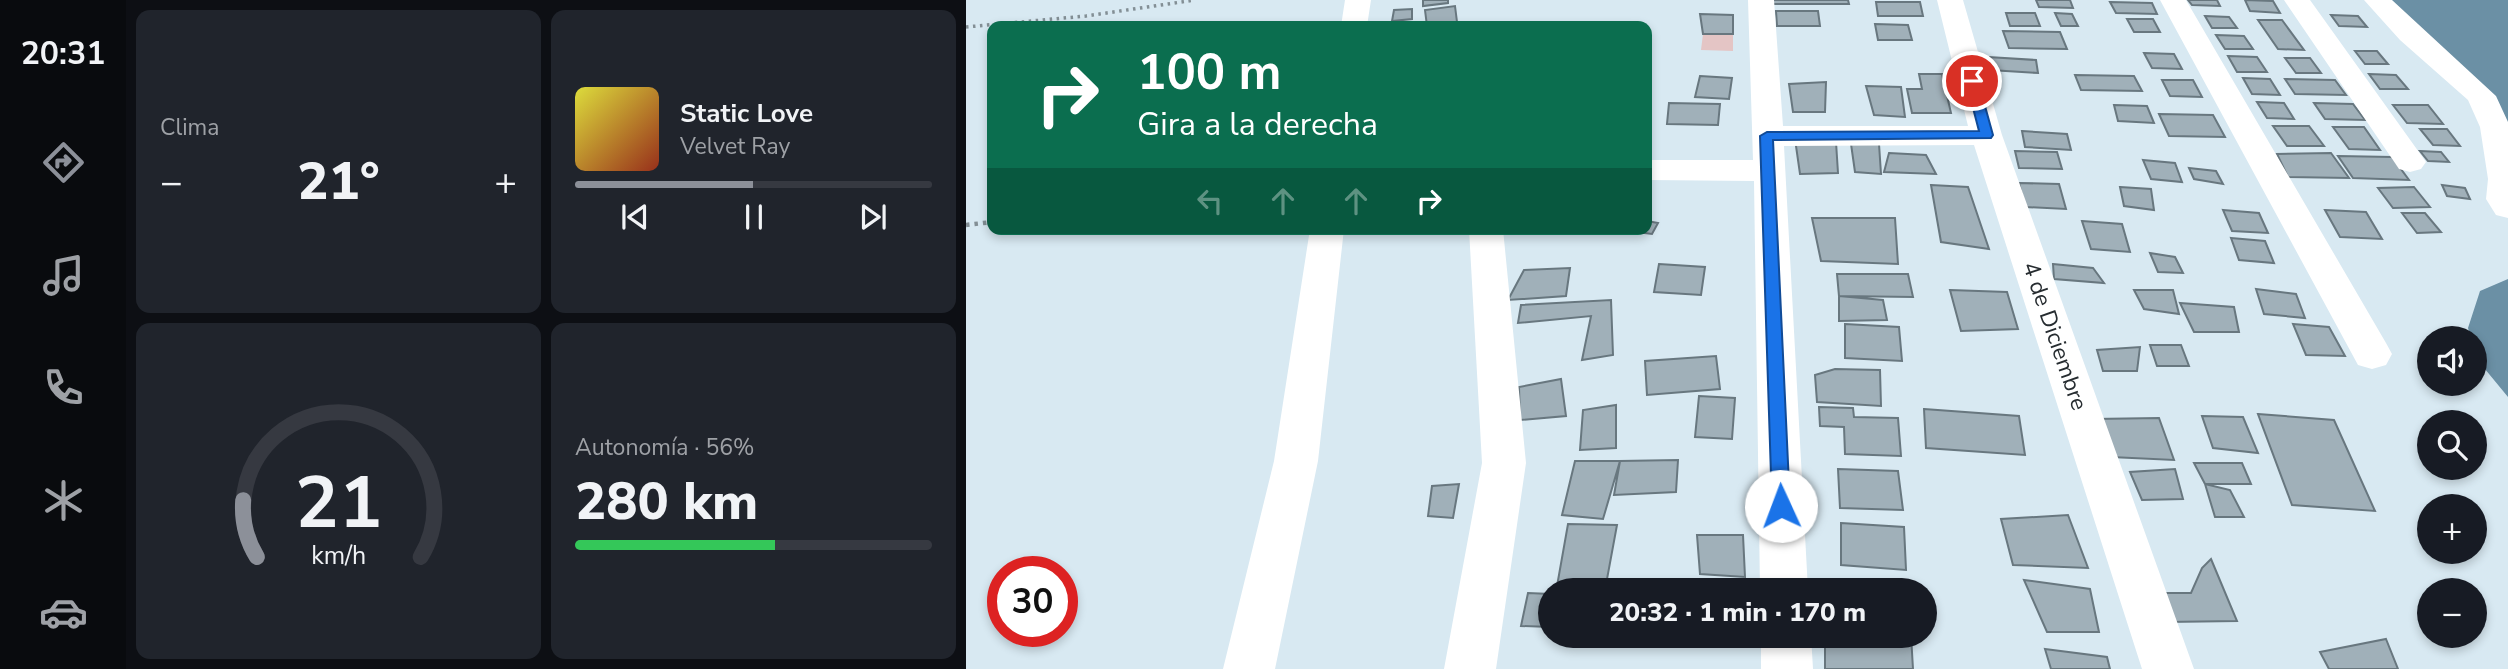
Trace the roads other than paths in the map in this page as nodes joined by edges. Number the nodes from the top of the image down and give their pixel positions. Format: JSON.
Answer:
{"nodes":[{"id":1,"x":1358,"y":0,"type":"edge"},
{"id":2,"x":1760,"y":0,"type":"edge"},
{"id":3,"x":1950,"y":0,"type":"edge"},
{"id":4,"x":2173,"y":0,"type":"edge"},
{"id":5,"x":2297,"y":0,"type":"edge"},
{"id":6,"x":2377,"y":0,"type":"edge"},
{"id":7,"x":1355,"y":21,"type":"edge"},
{"id":8,"x":1986,"y":135,"type":"junction"},
{"id":9,"x":1768,"y":154,"type":"junction"},
{"id":10,"x":2410,"y":162,"type":"dead end"},
{"id":11,"x":1652,"y":169,"type":"edge"},
{"id":12,"x":2508,"y":206,"type":"edge"},
{"id":13,"x":1326,"y":235,"type":"edge"},
{"id":14,"x":1486,"y":235,"type":"edge"},
{"id":15,"x":2372,"y":354,"type":"dead end"},
{"id":16,"x":1784,"y":578,"type":"edge"},
{"id":17,"x":1786,"y":648,"type":"edge"},
{"id":18,"x":1249,"y":669,"type":"edge"},
{"id":19,"x":1470,"y":669,"type":"edge"},
{"id":20,"x":1787,"y":669,"type":"edge"},
{"id":21,"x":2168,"y":669,"type":"edge"}],
"edges":[{"from":1,"to":7,"type":"street"},
{"from":2,"to":9,"type":"street"},
{"from":3,"to":8,"type":"street","name":"4 de Diciembre"},
{"from":4,"to":15,"type":"street"},
{"from":5,"to":10,"type":"street"},
{"from":6,"to":12,"type":"street"},
{"from":8,"to":9,"type":"street"},
{"from":8,"to":21,"type":"street","name":"4 de Diciembre"},
{"from":9,"to":11,"type":"street"},
{"from":9,"to":16,"type":"street"},
{"from":13,"to":18,"type":"street"},
{"from":14,"to":19,"type":"street"},
{"from":17,"to":20,"type":"street"}]}
